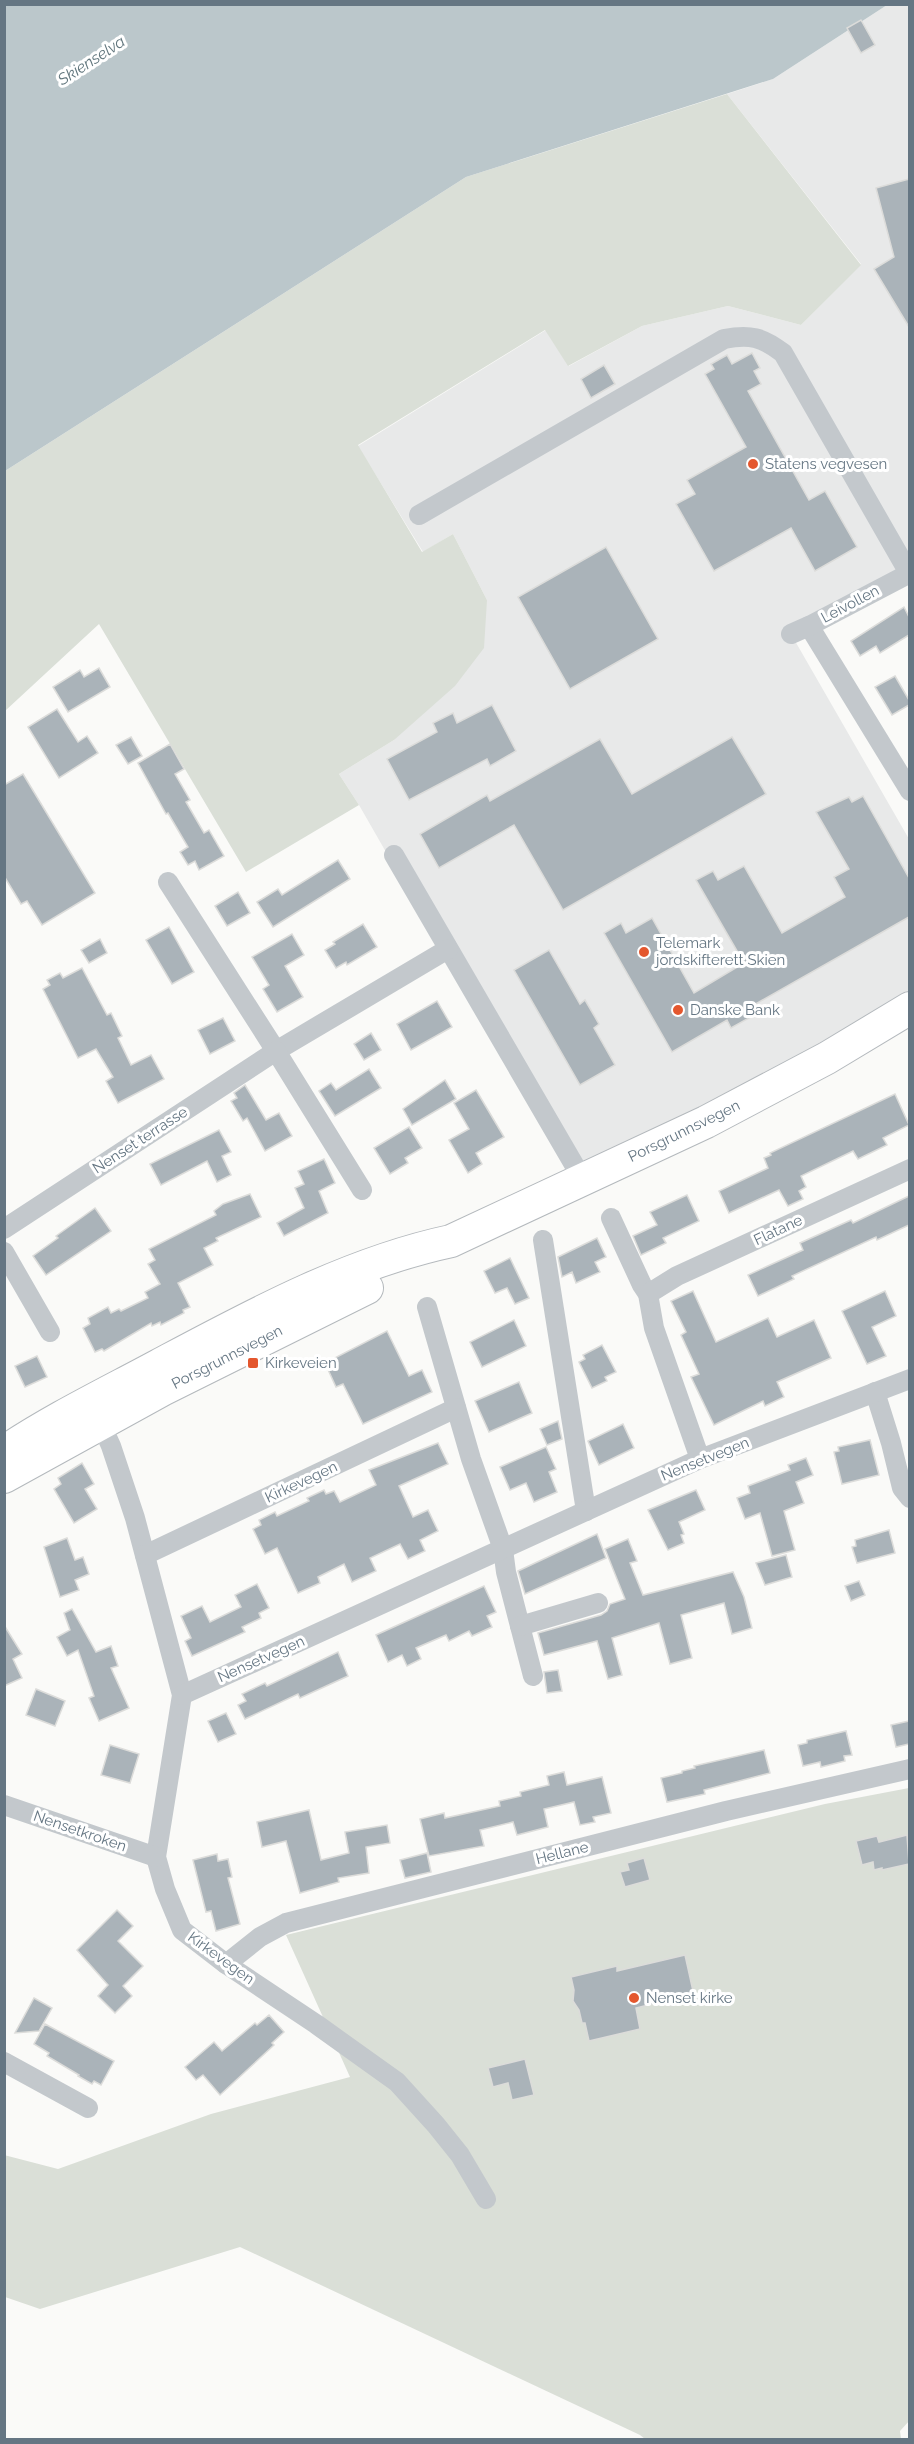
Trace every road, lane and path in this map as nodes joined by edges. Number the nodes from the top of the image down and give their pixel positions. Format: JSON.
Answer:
{"nodes":[{"id":1,"x":419,"y":515,"type":"dead end"},
{"id":2,"x":909,"y":573,"type":"edge"},
{"id":3,"x":809,"y":627,"type":"junction"},
{"id":4,"x":791,"y":634,"type":"dead end"},
{"id":5,"x":909,"y":791,"type":"edge"},
{"id":6,"x":394,"y":855,"type":"dead end"},
{"id":7,"x":168,"y":882,"type":"dead end"},
{"id":8,"x":448,"y":949,"type":"junction"},
{"id":9,"x":909,"y":1008,"type":"edge"},
{"id":10,"x":276,"y":1051,"type":"junction"},
{"id":11,"x":909,"y":1169,"type":"edge"},
{"id":12,"x":583,"y":1180,"type":"junction"},
{"id":13,"x":362,"y":1190,"type":"dead end"},
{"id":14,"x":611,"y":1218,"type":"dead end"},
{"id":15,"x":4,"y":1229,"type":"edge"},
{"id":16,"x":543,"y":1240,"type":"dead end"},
{"id":17,"x":4,"y":1252,"type":"edge"},
{"id":18,"x":648,"y":1294,"type":"junction"},
{"id":19,"x":427,"y":1307,"type":"dead end"},
{"id":20,"x":50,"y":1332,"type":"dead end"},
{"id":21,"x":909,"y":1379,"type":"edge"},
{"id":22,"x":875,"y":1392,"type":"junction"},
{"id":23,"x":456,"y":1408,"type":"junction"},
{"id":24,"x":96,"y":1413,"type":"junction"},
{"id":25,"x":4,"y":1452,"type":"edge"},
{"id":26,"x":700,"y":1459,"type":"junction"},
{"id":27,"x":4,"y":1477,"type":"edge"},
{"id":28,"x":909,"y":1498,"type":"edge"},
{"id":29,"x":586,"y":1511,"type":"junction"},
{"id":30,"x":503,"y":1549,"type":"junction"},
{"id":31,"x":145,"y":1555,"type":"junction"},
{"id":32,"x":598,"y":1603,"type":"dead end"},
{"id":33,"x":520,"y":1626,"type":"junction"},
{"id":34,"x":533,"y":1676,"type":"dead end"},
{"id":35,"x":182,"y":1695,"type":"junction"},
{"id":36,"x":909,"y":1769,"type":"edge"},
{"id":37,"x":4,"y":1805,"type":"edge"},
{"id":38,"x":156,"y":1857,"type":"junction"},
{"id":39,"x":226,"y":1964,"type":"junction"},
{"id":40,"x":4,"y":2062,"type":"edge"},
{"id":41,"x":88,"y":2108,"type":"dead end"},
{"id":42,"x":486,"y":2199,"type":"dead end"}],
"edges":[{"from":1,"to":2,"type":"street"},
{"from":2,"to":3,"type":"street","name":"Leivollen"},
{"from":3,"to":4,"type":"street","name":"Leivollen"},
{"from":3,"to":5,"type":"street"},
{"from":6,"to":8,"type":"street"},
{"from":7,"to":10,"type":"street"},
{"from":8,"to":10,"type":"street","name":"Nenset terrasse"},
{"from":8,"to":12,"type":"street"},
{"from":9,"to":12,"type":"highway","name":"Porsgrunnsvegen"},
{"from":10,"to":13,"type":"street"},
{"from":10,"to":15,"type":"street","name":"Nenset terrasse"},
{"from":11,"to":18,"type":"street","name":"Flatane"},
{"from":12,"to":24,"type":"highway","name":"Porsgrunnsvegen"},
{"from":14,"to":18,"type":"street"},
{"from":16,"to":29,"type":"street"},
{"from":17,"to":20,"type":"street"},
{"from":18,"to":26,"type":"street"},
{"from":19,"to":23,"type":"street"},
{"from":21,"to":22,"type":"street","name":"Nensetvegen"},
{"from":22,"to":26,"type":"street","name":"Nensetvegen"},
{"from":22,"to":28,"type":"street"},
{"from":23,"to":30,"type":"street"},
{"from":23,"to":31,"type":"street","name":"Kirkevegen"},
{"from":24,"to":25,"type":"highway","name":"Porsgrunnsvegen"},
{"from":24,"to":27,"type":"highway","name":"Porsgrunnsvegen"},
{"from":24,"to":31,"type":"street","name":"Kirkevegen"},
{"from":26,"to":29,"type":"street","name":"Nensetvegen"},
{"from":29,"to":30,"type":"street","name":"Nensetvegen"},
{"from":30,"to":33,"type":"street"},
{"from":30,"to":35,"type":"street","name":"Nensetvegen"},
{"from":31,"to":35,"type":"street","name":"Kirkevegen"},
{"from":32,"to":33,"type":"street"},
{"from":33,"to":34,"type":"street"},
{"from":35,"to":38,"type":"street","name":"Kirkevegen"},
{"from":36,"to":39,"type":"street","name":"Hellane"},
{"from":37,"to":38,"type":"street","name":"Nensetkroken"},
{"from":38,"to":39,"type":"street","name":"Kirkevegen"},
{"from":39,"to":42,"type":"street","name":"Kirkevegen"},
{"from":40,"to":41,"type":"street"}]}
